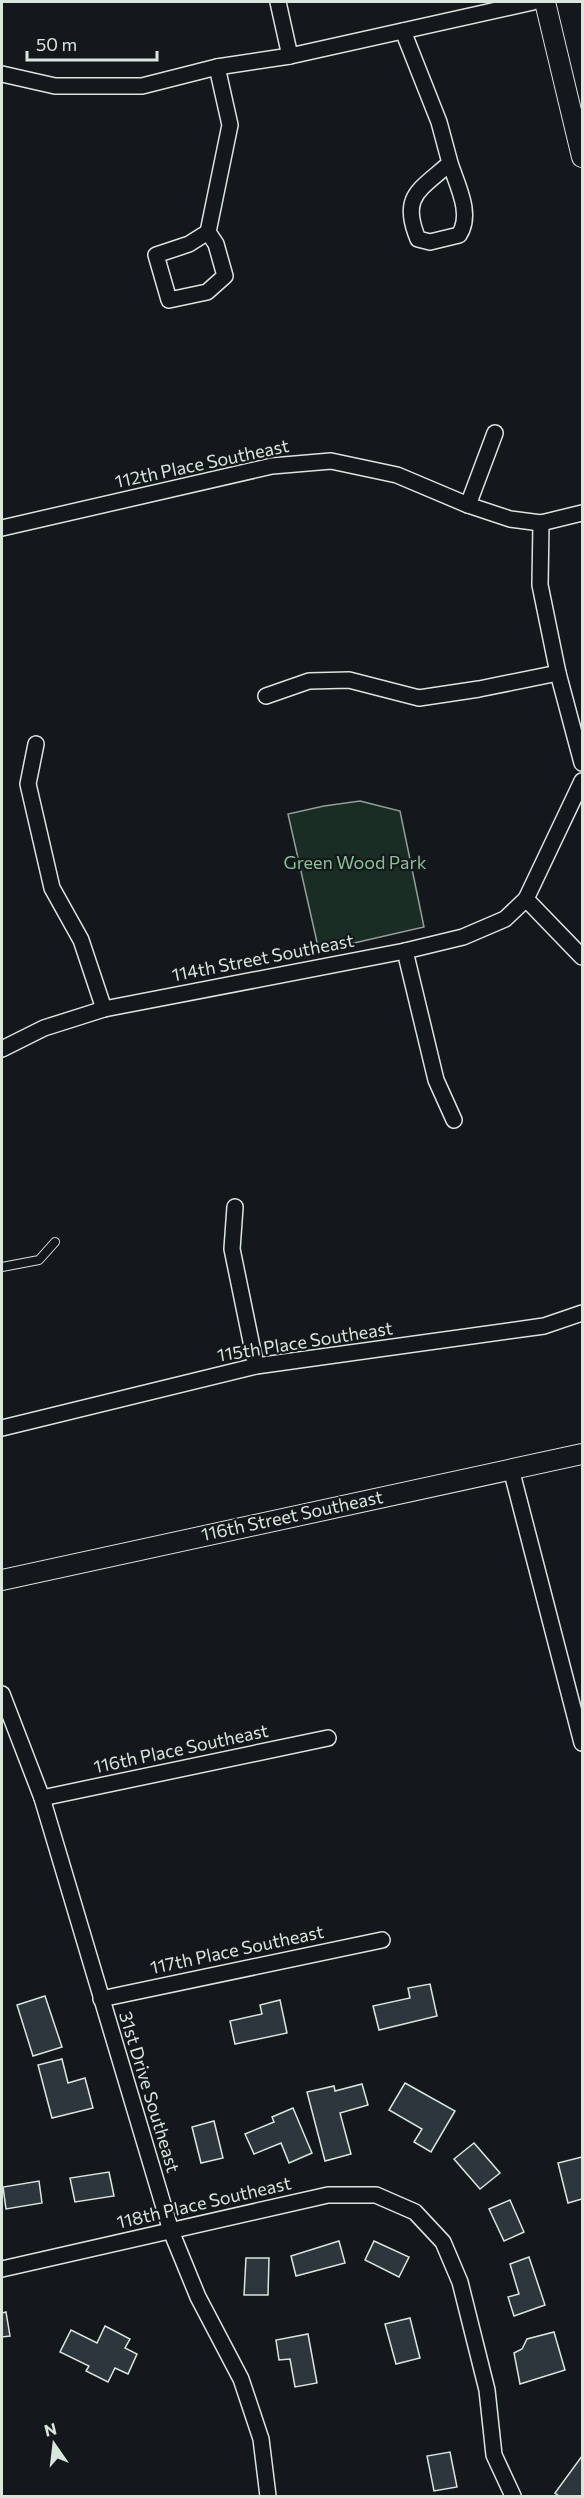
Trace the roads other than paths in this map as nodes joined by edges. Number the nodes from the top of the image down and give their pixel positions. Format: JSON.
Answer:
{"nodes":[{"id":1,"x":278,"y":2,"type":"edge"},
{"id":2,"x":533,"y":2,"type":"edge"},
{"id":3,"x":545,"y":2,"type":"edge"},
{"id":4,"x":403,"y":31,"type":"junction"},
{"id":5,"x":290,"y":56,"type":"junction"},
{"id":6,"x":217,"y":67,"type":"junction"},
{"id":7,"x":2,"y":74,"type":"edge"},
{"id":8,"x":582,"y":157,"type":"edge"},
{"id":9,"x":450,"y":163,"type":"junction"},
{"id":10,"x":208,"y":232,"type":"junction"},
{"id":11,"x":495,"y":433,"type":"dead end"},
{"id":12,"x":468,"y":505,"type":"junction"},
{"id":13,"x":582,"y":513,"type":"edge"},
{"id":14,"x":541,"y":523,"type":"junction"},
{"id":15,"x":2,"y":528,"type":"edge"},
{"id":16,"x":558,"y":673,"type":"junction"},
{"id":17,"x":266,"y":696,"type":"dead end"},
{"id":18,"x":36,"y":744,"type":"dead end"},
{"id":19,"x":582,"y":763,"type":"edge"},
{"id":20,"x":582,"y":781,"type":"edge"},
{"id":21,"x":526,"y":899,"type":"junction"},
{"id":22,"x":405,"y":951,"type":"junction"},
{"id":23,"x":582,"y":957,"type":"edge"},
{"id":24,"x":104,"y":1009,"type":"junction"},
{"id":25,"x":2,"y":1049,"type":"edge"},
{"id":26,"x":453,"y":1120,"type":"dead end"},
{"id":27,"x":235,"y":1207,"type":"dead end"},
{"id":28,"x":55,"y":1242,"type":"dead end"},
{"id":29,"x":2,"y":1267,"type":"edge"},
{"id":30,"x":582,"y":1313,"type":"edge"},
{"id":31,"x":256,"y":1366,"type":"junction"},
{"id":32,"x":2,"y":1428,"type":"edge"},
{"id":33,"x":582,"y":1454,"type":"edge"},
{"id":34,"x":511,"y":1468,"type":"junction"},
{"id":35,"x":2,"y":1580,"type":"edge"},
{"id":36,"x":2,"y":1694,"type":"edge"},
{"id":37,"x":328,"y":1738,"type":"dead end"},
{"id":38,"x":582,"y":1743,"type":"edge"},
{"id":39,"x":42,"y":1798,"type":"junction"},
{"id":40,"x":382,"y":1940,"type":"dead end"},
{"id":41,"x":101,"y":1999,"type":"junction"},
{"id":42,"x":171,"y":2231,"type":"junction"},
{"id":43,"x":2,"y":2269,"type":"edge"},
{"id":44,"x":268,"y":2496,"type":"edge"},
{"id":45,"x":513,"y":2496,"type":"edge"}],
"edges":[{"from":1,"to":5,"type":"street"},
{"from":2,"to":4,"type":"street"},
{"from":3,"to":8,"type":"street"},
{"from":4,"to":5,"type":"street"},
{"from":4,"to":9,"type":"street"},
{"from":5,"to":6,"type":"street"},
{"from":6,"to":7,"type":"street"},
{"from":6,"to":10,"type":"street"},
{"from":9,"to":9,"type":"street"},
{"from":10,"to":10,"type":"street"},
{"from":11,"to":12,"type":"street"},
{"from":12,"to":14,"type":"street","name":"112th Place Southeast"},
{"from":12,"to":15,"type":"street","name":"112th Place Southeast"},
{"from":13,"to":14,"type":"street","name":"112th Place Southeast"},
{"from":14,"to":16,"type":"street"},
{"from":16,"to":17,"type":"street"},
{"from":16,"to":19,"type":"street"},
{"from":18,"to":24,"type":"street"},
{"from":20,"to":21,"type":"street"},
{"from":21,"to":22,"type":"street","name":"114th Street Southeast"},
{"from":21,"to":23,"type":"street"},
{"from":22,"to":24,"type":"street","name":"114th Street Southeast"},
{"from":22,"to":26,"type":"street"},
{"from":24,"to":25,"type":"street","name":"114th Street Southeast"},
{"from":27,"to":31,"type":"street"},
{"from":28,"to":29,"type":"lane"},
{"from":30,"to":31,"type":"street","name":"115th Place Southeast"},
{"from":31,"to":32,"type":"street","name":"115th Place Southeast"},
{"from":33,"to":34,"type":"street","name":"116th Street Southeast"},
{"from":34,"to":35,"type":"street","name":"116th Street Southeast"},
{"from":34,"to":38,"type":"street"},
{"from":36,"to":39,"type":"street","name":"31st Drive Southeast"},
{"from":37,"to":39,"type":"street","name":"116th Place Southeast"},
{"from":39,"to":41,"type":"street","name":"31st Drive Southeast"},
{"from":40,"to":41,"type":"street","name":"117th Place Southeast"},
{"from":41,"to":42,"type":"street","name":"31st Drive Southeast"},
{"from":42,"to":43,"type":"street","name":"118th Place Southeast"},
{"from":42,"to":44,"type":"street","name":"31st Drive Southeast"},
{"from":42,"to":45,"type":"street","name":"118th Place Southeast"}]}
